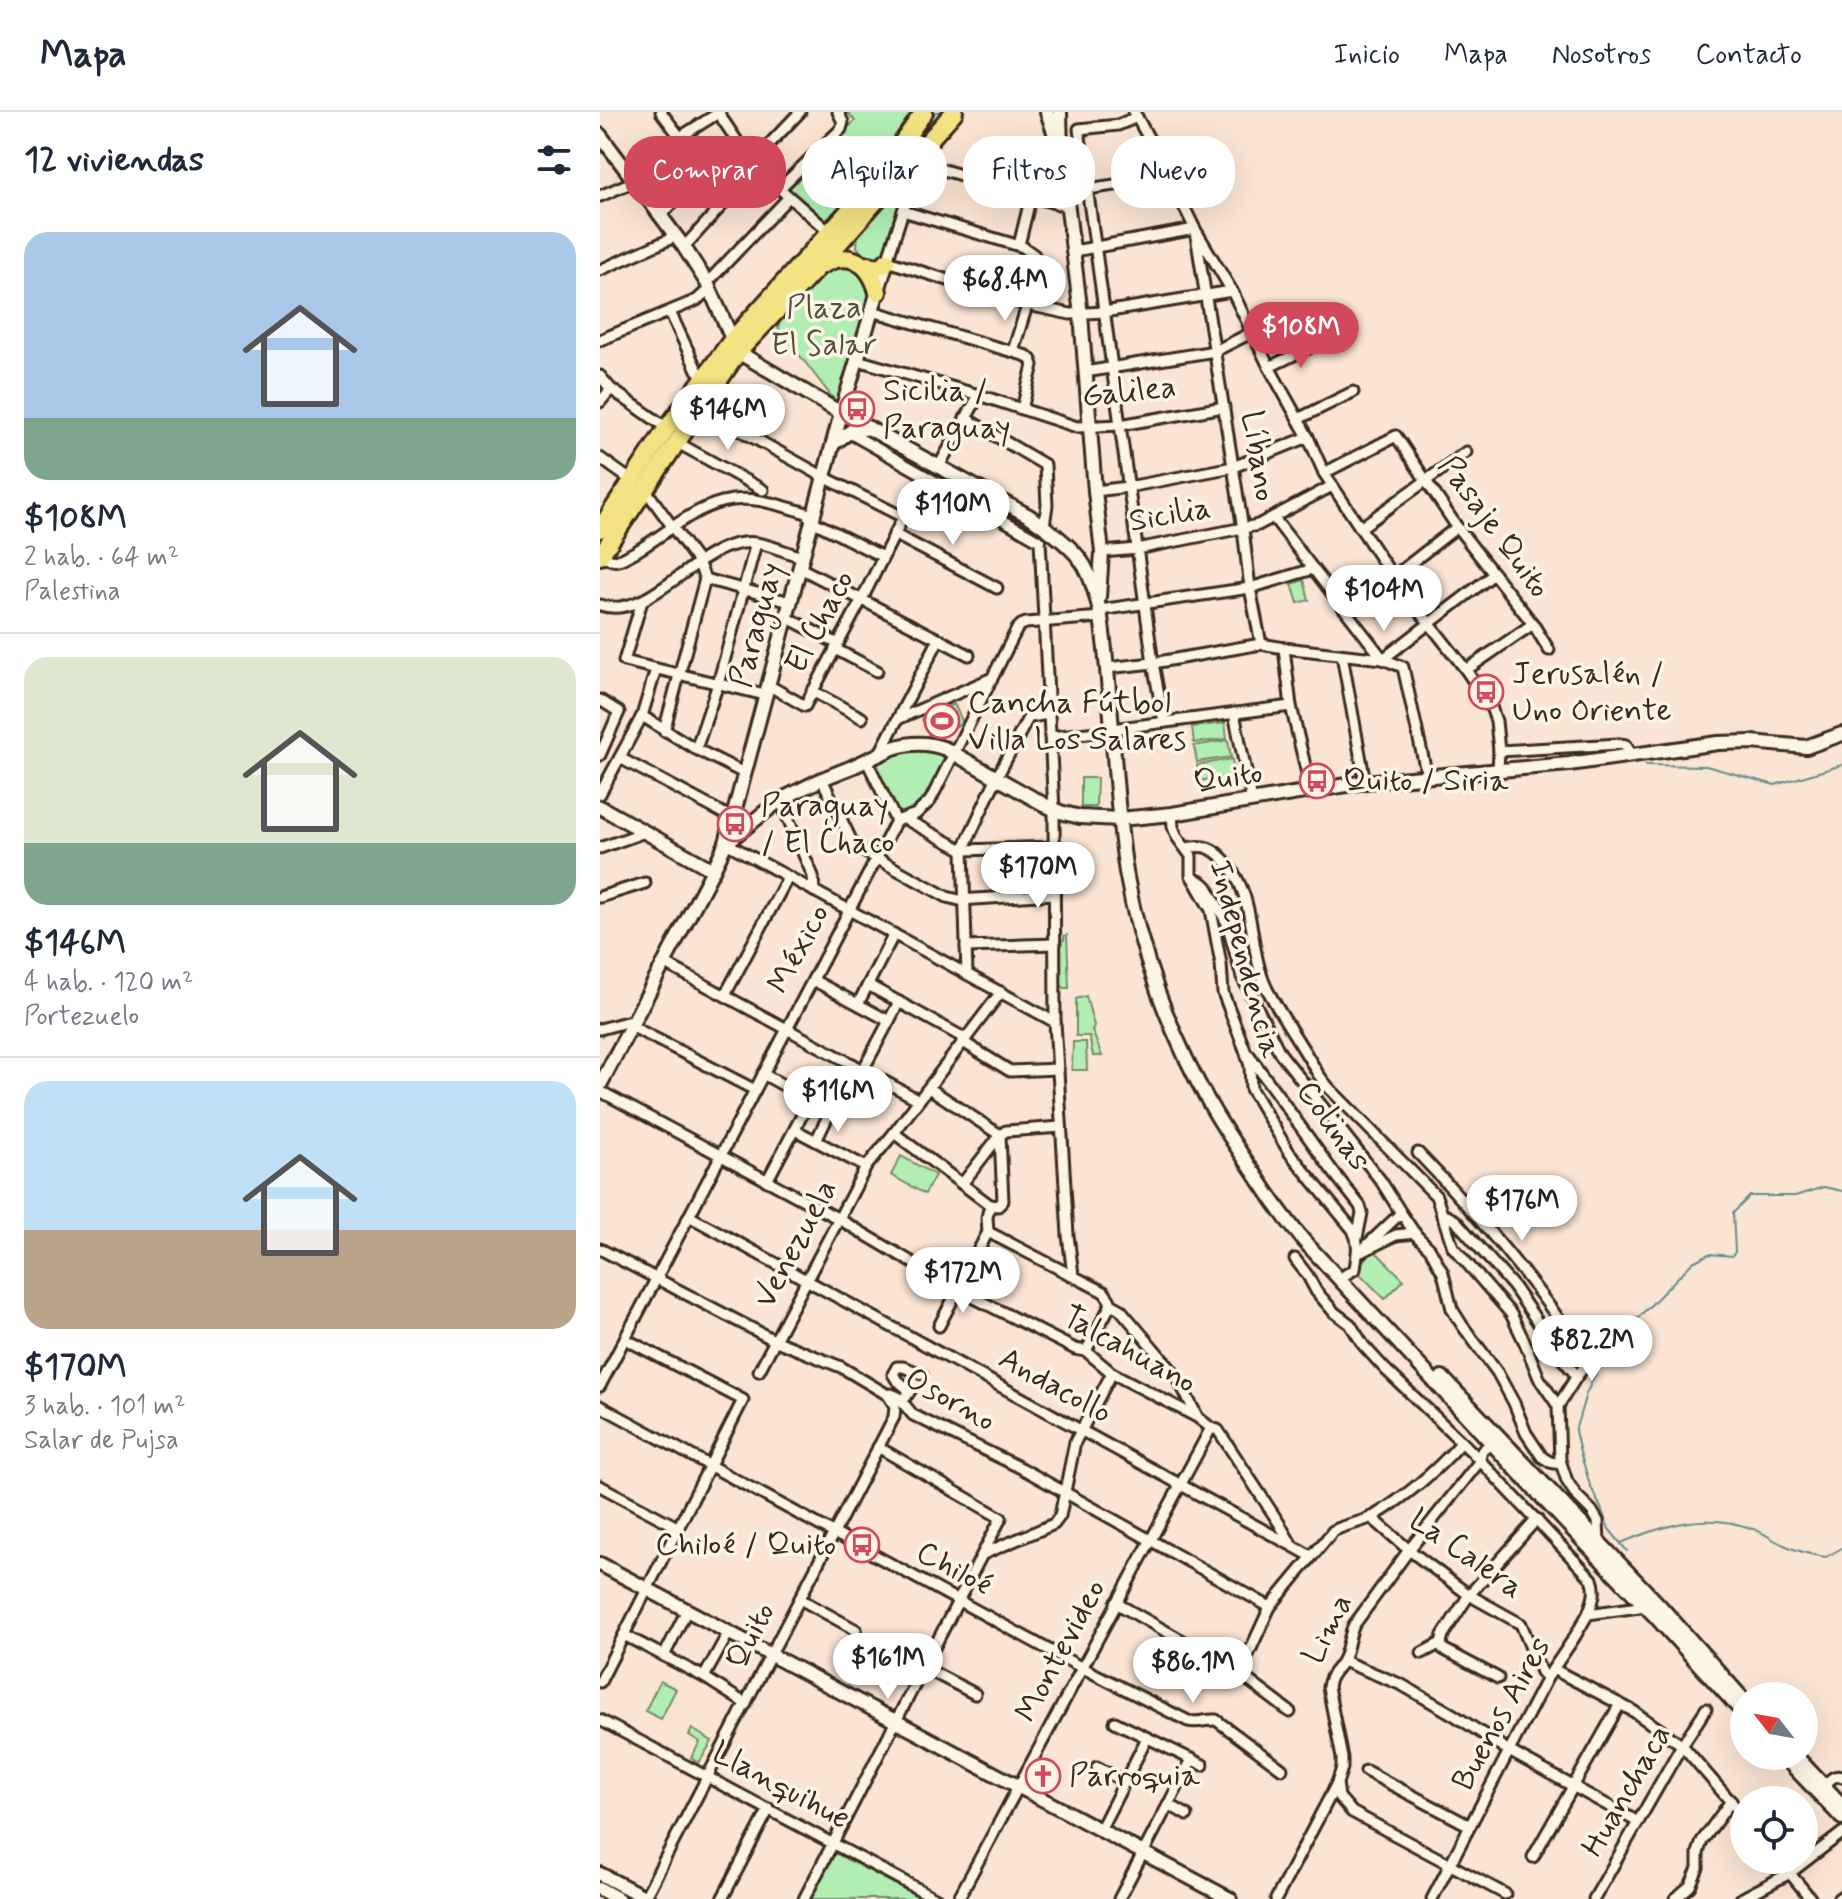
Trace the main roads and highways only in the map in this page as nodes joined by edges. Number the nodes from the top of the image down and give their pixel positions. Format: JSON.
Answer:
{"nodes":[{"id":1,"x":924,"y":112,"type":"edge"},
{"id":2,"x":954,"y":112,"type":"edge"},
{"id":3,"x":1047,"y":112,"type":"edge"},
{"id":4,"x":1060,"y":112,"type":"edge"},
{"id":5,"x":600,"y":135,"type":"edge"},
{"id":6,"x":1055,"y":136,"type":"edge"},
{"id":7,"x":1061,"y":136,"type":"edge"},
{"id":8,"x":1068,"y":208,"type":"edge"},
{"id":9,"x":853,"y":227,"type":"junction"},
{"id":10,"x":887,"y":261,"type":"joint"},
{"id":11,"x":869,"y":265,"type":"junction"},
{"id":12,"x":817,"y":268,"type":"junction"},
{"id":13,"x":880,"y":287,"type":"junction"},
{"id":14,"x":735,"y":346,"type":"junction"},
{"id":15,"x":841,"y":413,"type":"junction"},
{"id":16,"x":869,"y":428,"type":"junction"},
{"id":17,"x":672,"y":435,"type":"junction"},
{"id":18,"x":833,"y":444,"type":"junction"},
{"id":19,"x":638,"y":485,"type":"junction"},
{"id":20,"x":600,"y":529,"type":"edge"},
{"id":21,"x":601,"y":555,"type":"edge"},
{"id":22,"x":1100,"y":610,"type":"junction"},
{"id":23,"x":1842,"y":734,"type":"edge"},
{"id":24,"x":600,"y":807,"type":"edge"},
{"id":25,"x":1120,"y":819,"type":"junction"},
{"id":26,"x":726,"y":843,"type":"junction"},
{"id":27,"x":713,"y":870,"type":"junction"},
{"id":28,"x":600,"y":1088,"type":"edge"},
{"id":29,"x":1260,"y":1181,"type":"junction"},
{"id":30,"x":1410,"y":1350,"type":"junction"},
{"id":31,"x":1486,"y":1446,"type":"junction"},
{"id":32,"x":600,"y":1564,"type":"edge"},
{"id":33,"x":1648,"y":1602,"type":"junction"},
{"id":34,"x":1730,"y":1686,"type":"edge"},
{"id":35,"x":1730,"y":1698,"type":"edge"},
{"id":36,"x":1796,"y":1770,"type":"edge"},
{"id":37,"x":1809,"y":1770,"type":"edge"},
{"id":38,"x":1842,"y":1805,"type":"edge"},
{"id":39,"x":1842,"y":1818,"type":"edge"},
{"id":40,"x":600,"y":1874,"type":"edge"},
{"id":41,"x":600,"y":1889,"type":"edge"},
{"id":42,"x":645,"y":1898,"type":"edge"},
{"id":43,"x":618,"y":1899,"type":"edge"},
{"id":44,"x":1230,"y":1899,"type":"edge"}],
"edges":[{"from":1,"to":14,"type":"highway"},
{"from":2,"to":9,"type":"highway"},
{"from":3,"to":6,"type":"main road"},
{"from":4,"to":7,"type":"main road"},
{"from":5,"to":14,"type":"main road"},
{"from":8,"to":22,"type":"main road"},
{"from":9,"to":11,"type":"highway"},
{"from":9,"to":12,"type":"highway"},
{"from":10,"to":11,"type":"highway"},
{"from":10,"to":13,"type":"main road","name":"Paraguay"},
{"from":11,"to":13,"type":"highway"},
{"from":12,"to":13,"type":"highway"},
{"from":12,"to":14,"type":"highway"},
{"from":13,"to":15,"type":"main road","name":"Paraguay"},
{"from":14,"to":15,"type":"main road"},
{"from":14,"to":17,"type":"highway"},
{"from":14,"to":17,"type":"highway"},
{"from":15,"to":16,"type":"main road"},
{"from":15,"to":18,"type":"main road","name":"Paraguay"},
{"from":16,"to":18,"type":"main road"},
{"from":16,"to":22,"type":"main road"},
{"from":17,"to":19,"type":"highway"},
{"from":18,"to":26,"type":"main road","name":"Paraguay"},
{"from":19,"to":20,"type":"highway"},
{"from":19,"to":21,"type":"highway"},
{"from":22,"to":25,"type":"main road"},
{"from":23,"to":25,"type":"main road","name":"Quito"},
{"from":24,"to":27,"type":"main road"},
{"from":25,"to":26,"type":"main road","name":"Quito"},
{"from":25,"to":29,"type":"main road"},
{"from":26,"to":27,"type":"main road","name":"Paraguay"},
{"from":27,"to":28,"type":"main road","name":"Paraguay"},
{"from":29,"to":30,"type":"main road"},
{"from":29,"to":30,"type":"main road"},
{"from":30,"to":31,"type":"main road"},
{"from":31,"to":33,"type":"main road"},
{"from":31,"to":33,"type":"main road"},
{"from":32,"to":44,"type":"main road"},
{"from":33,"to":34,"type":"main road"},
{"from":33,"to":35,"type":"main road"},
{"from":36,"to":39,"type":"main road"},
{"from":37,"to":38,"type":"main road"},
{"from":40,"to":42,"type":"main road"},
{"from":41,"to":43,"type":"main road"}]}
